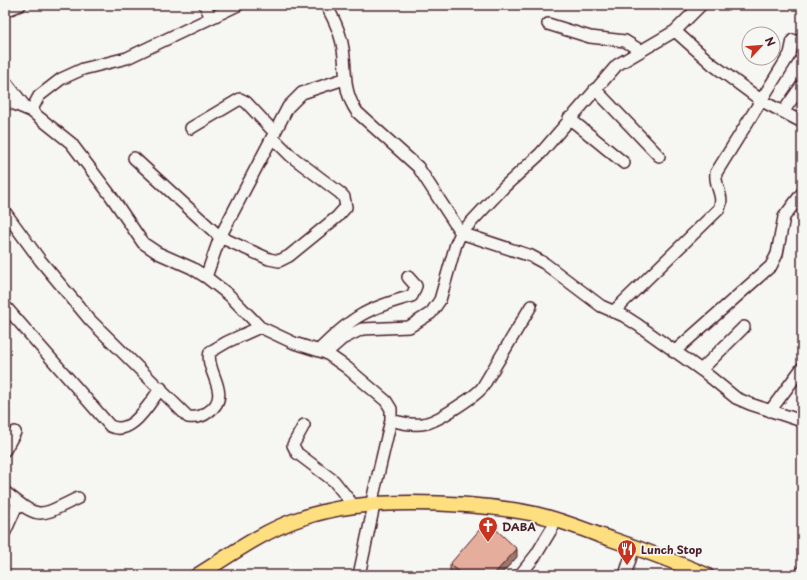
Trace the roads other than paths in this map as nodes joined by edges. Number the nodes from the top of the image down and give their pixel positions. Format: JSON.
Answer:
{"nodes":[{"id":1,"x":20,"y":5,"type":"edge"},
{"id":2,"x":205,"y":5,"type":"edge"},
{"id":3,"x":238,"y":5,"type":"edge"},
{"id":4,"x":326,"y":5,"type":"edge"},
{"id":5,"x":701,"y":5,"type":"edge"},
{"id":6,"x":5,"y":11,"type":"edge"},
{"id":7,"x":212,"y":18,"type":"junction"},
{"id":8,"x":548,"y":24,"type":"dead end"},
{"id":9,"x":675,"y":31,"type":"junction"},
{"id":10,"x":793,"y":40,"type":"dead end"},
{"id":11,"x":641,"y":51,"type":"junction"},
{"id":12,"x":344,"y":79,"type":"junction"},
{"id":13,"x":5,"y":81,"type":"edge"},
{"id":14,"x":802,"y":85,"type":"edge"},
{"id":15,"x":595,"y":89,"type":"junction"},
{"id":16,"x":5,"y":100,"type":"edge"},
{"id":17,"x":762,"y":101,"type":"junction"},
{"id":18,"x":30,"y":111,"type":"junction"},
{"id":19,"x":783,"y":112,"type":"junction"},
{"id":20,"x":570,"y":118,"type":"junction"},
{"id":21,"x":802,"y":122,"type":"edge"},
{"id":22,"x":191,"y":128,"type":"dead end"},
{"id":23,"x":274,"y":136,"type":"junction"},
{"id":24,"x":659,"y":156,"type":"dead end"},
{"id":25,"x":134,"y":158,"type":"dead end"},
{"id":26,"x":624,"y":163,"type":"dead end"},
{"id":27,"x":802,"y":193,"type":"edge"},
{"id":28,"x":5,"y":212,"type":"edge"},
{"id":29,"x":462,"y":233,"type":"junction"},
{"id":30,"x":220,"y":237,"type":"junction"},
{"id":31,"x":408,"y":277,"type":"dead end"},
{"id":32,"x":206,"y":278,"type":"junction"},
{"id":33,"x":5,"y":306,"type":"edge"},
{"id":34,"x":531,"y":306,"type":"dead end"},
{"id":35,"x":613,"y":312,"type":"junction"},
{"id":36,"x":744,"y":327,"type":"dead end"},
{"id":37,"x":260,"y":328,"type":"junction"},
{"id":38,"x":322,"y":352,"type":"junction"},
{"id":39,"x":674,"y":352,"type":"junction"},
{"id":40,"x":802,"y":368,"type":"edge"},
{"id":41,"x":701,"y":370,"type":"junction"},
{"id":42,"x":161,"y":388,"type":"junction"},
{"id":43,"x":770,"y":411,"type":"junction"},
{"id":44,"x":391,"y":420,"type":"junction"},
{"id":45,"x":802,"y":422,"type":"edge"},
{"id":46,"x":304,"y":425,"type":"dead end"},
{"id":47,"x":16,"y":432,"type":"dead end"},
{"id":48,"x":5,"y":450,"type":"edge"},
{"id":49,"x":5,"y":492,"type":"edge"},
{"id":50,"x":78,"y":498,"type":"dead end"},
{"id":51,"x":18,"y":503,"type":"junction"},
{"id":52,"x":372,"y":503,"type":"junction"},
{"id":53,"x":353,"y":505,"type":"junction"},
{"id":54,"x":557,"y":520,"type":"junction"},
{"id":55,"x":5,"y":532,"type":"edge"},
{"id":56,"x":634,"y":547,"type":"junction"},
{"id":57,"x":802,"y":572,"type":"edge"},
{"id":58,"x":198,"y":575,"type":"edge"},
{"id":59,"x":359,"y":575,"type":"edge"},
{"id":60,"x":520,"y":575,"type":"edge"},
{"id":61,"x":625,"y":575,"type":"edge"},
{"id":62,"x":706,"y":575,"type":"edge"},
{"id":63,"x":800,"y":575,"type":"edge"}],
"edges":[{"from":1,"to":6,"type":"street"},
{"from":2,"to":7,"type":"street"},
{"from":3,"to":7,"type":"street"},
{"from":4,"to":12,"type":"street"},
{"from":5,"to":9,"type":"street"},
{"from":7,"to":18,"type":"street"},
{"from":8,"to":11,"type":"street"},
{"from":9,"to":11,"type":"street"},
{"from":9,"to":17,"type":"street"},
{"from":10,"to":17,"type":"street"},
{"from":11,"to":15,"type":"street"},
{"from":12,"to":23,"type":"street"},
{"from":12,"to":29,"type":"street"},
{"from":13,"to":18,"type":"street"},
{"from":14,"to":19,"type":"street"},
{"from":15,"to":20,"type":"street"},
{"from":15,"to":24,"type":"street"},
{"from":16,"to":18,"type":"street"},
{"from":17,"to":19,"type":"street"},
{"from":17,"to":35,"type":"street"},
{"from":18,"to":32,"type":"street"},
{"from":19,"to":21,"type":"street"},
{"from":20,"to":26,"type":"street"},
{"from":20,"to":29,"type":"street"},
{"from":22,"to":23,"type":"street"},
{"from":23,"to":30,"type":"street"},
{"from":23,"to":30,"type":"street"},
{"from":25,"to":30,"type":"street"},
{"from":27,"to":39,"type":"street"},
{"from":28,"to":42,"type":"street"},
{"from":29,"to":35,"type":"street"},
{"from":29,"to":38,"type":"street"},
{"from":30,"to":32,"type":"street"},
{"from":31,"to":38,"type":"street"},
{"from":32,"to":37,"type":"street"},
{"from":33,"to":42,"type":"street"},
{"from":34,"to":44,"type":"street"},
{"from":35,"to":39,"type":"street"},
{"from":36,"to":41,"type":"street"},
{"from":37,"to":38,"type":"street"},
{"from":37,"to":42,"type":"street"},
{"from":38,"to":44,"type":"street"},
{"from":39,"to":41,"type":"street"},
{"from":40,"to":43,"type":"street"},
{"from":41,"to":43,"type":"street"},
{"from":43,"to":45,"type":"street"},
{"from":44,"to":52,"type":"street"},
{"from":46,"to":53,"type":"street"},
{"from":47,"to":48,"type":"street"},
{"from":49,"to":51,"type":"street"},
{"from":50,"to":51,"type":"street"},
{"from":51,"to":55,"type":"street"},
{"from":52,"to":53,"type":"main road"},
{"from":52,"to":54,"type":"main road"},
{"from":52,"to":59,"type":"street"},
{"from":53,"to":58,"type":"main road"},
{"from":54,"to":56,"type":"main road"},
{"from":54,"to":60,"type":"street"},
{"from":56,"to":61,"type":"street"},
{"from":56,"to":62,"type":"main road"},
{"from":57,"to":63,"type":"street"}]}
